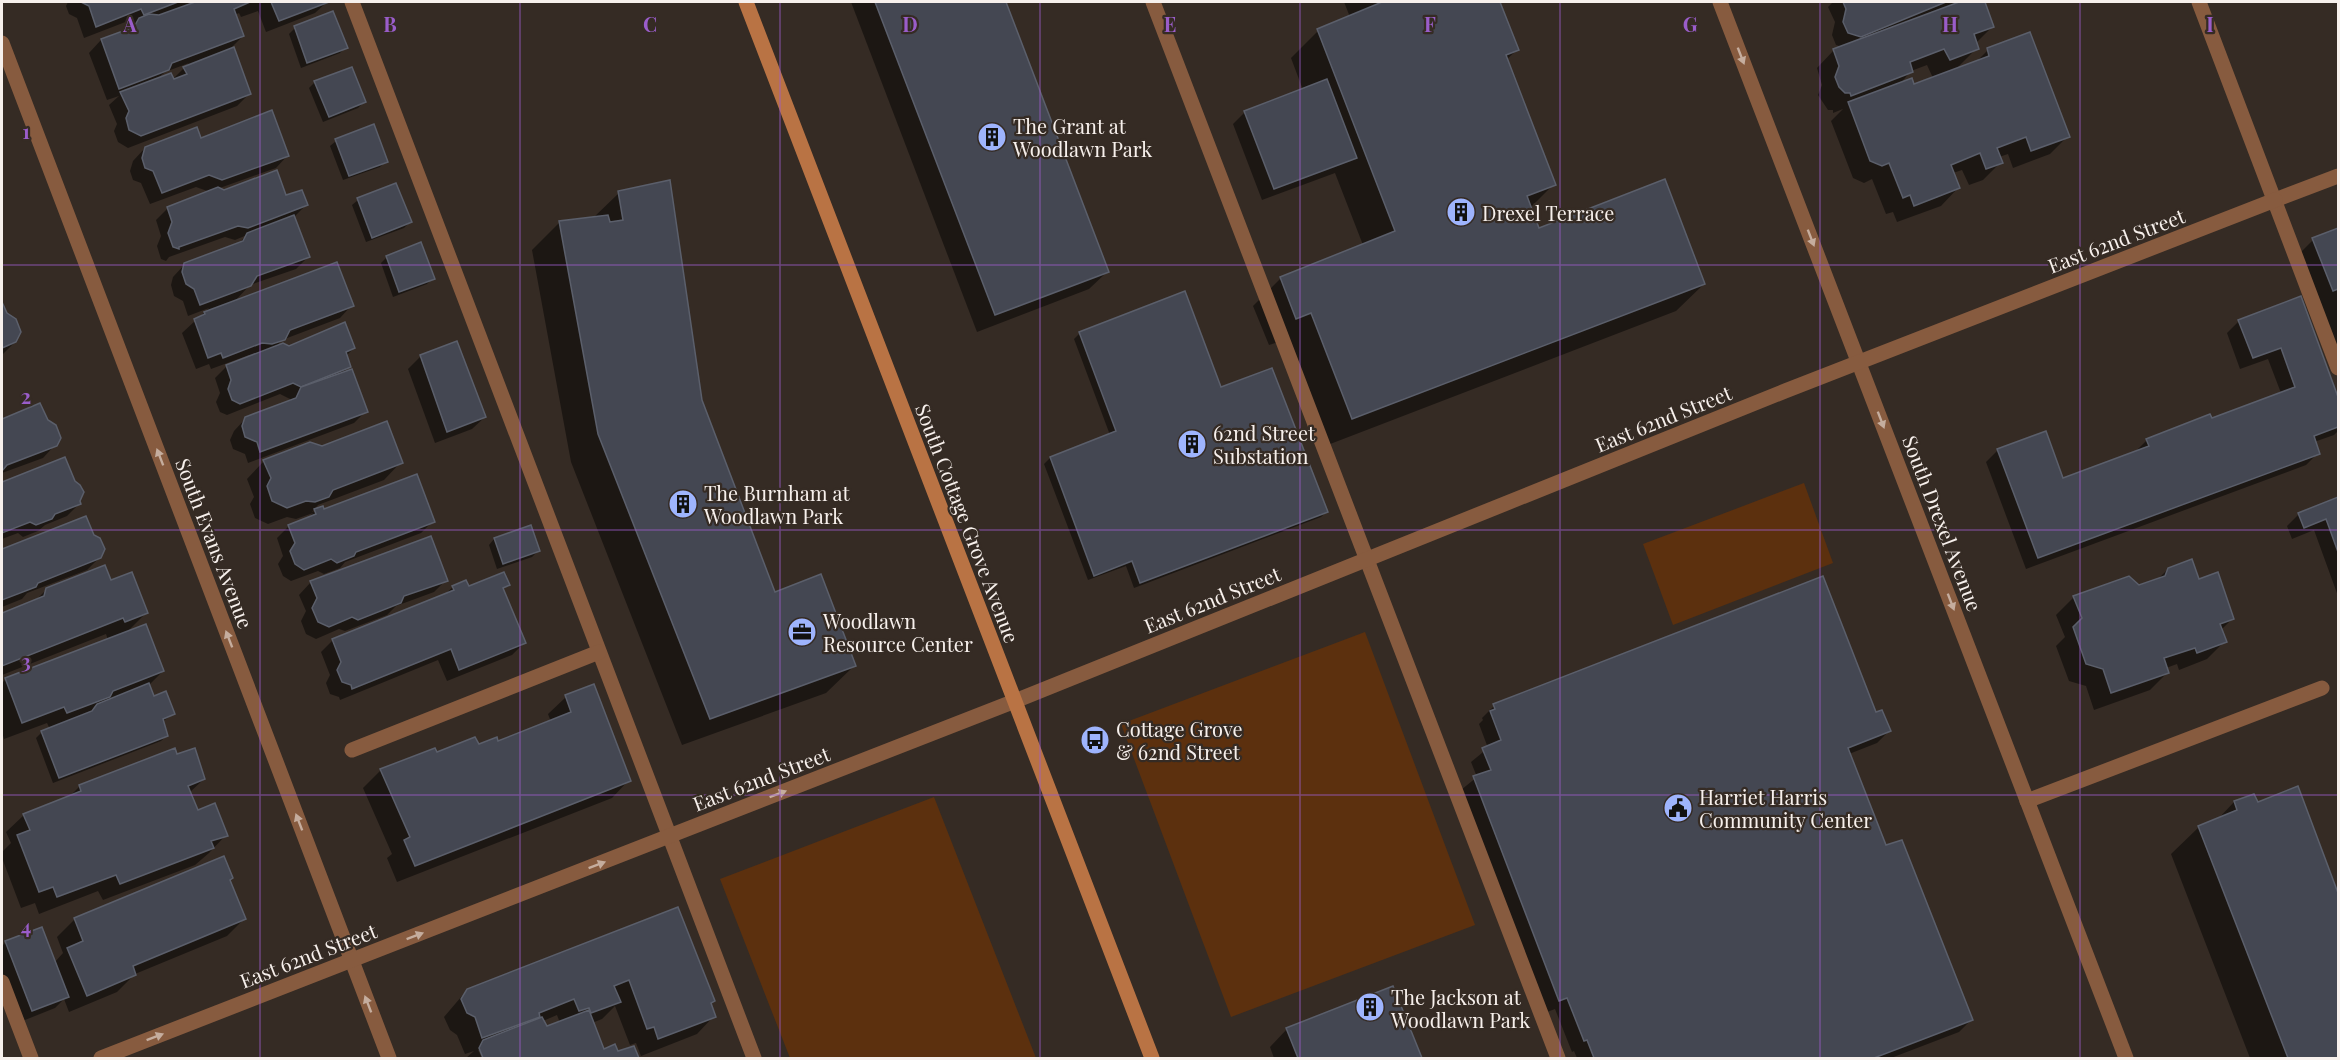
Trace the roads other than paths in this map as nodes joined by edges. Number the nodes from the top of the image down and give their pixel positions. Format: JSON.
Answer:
{"nodes":[{"id":1,"x":352,"y":2,"type":"edge"},
{"id":2,"x":746,"y":2,"type":"edge"},
{"id":3,"x":1153,"y":2,"type":"edge"},
{"id":4,"x":1720,"y":2,"type":"edge"},
{"id":5,"x":2199,"y":2,"type":"edge"},
{"id":6,"x":2,"y":44,"type":"edge"},
{"id":7,"x":2338,"y":176,"type":"edge"},
{"id":8,"x":2275,"y":200,"type":"junction"},
{"id":9,"x":1859,"y":362,"type":"junction"},
{"id":10,"x":2338,"y":368,"type":"edge"},
{"id":11,"x":1367,"y":559,"type":"junction"},
{"id":12,"x":599,"y":652,"type":"junction"},
{"id":13,"x":2322,"y":688,"type":"dead end"},
{"id":14,"x":1015,"y":701,"type":"junction"},
{"id":15,"x":352,"y":750,"type":"dead end"},
{"id":16,"x":2027,"y":801,"type":"junction"},
{"id":17,"x":668,"y":837,"type":"junction"},
{"id":18,"x":352,"y":961,"type":"junction"},
{"id":19,"x":2,"y":982,"type":"edge"},
{"id":20,"x":31,"y":1059,"type":"edge"},
{"id":21,"x":101,"y":1059,"type":"edge"},
{"id":22,"x":389,"y":1059,"type":"edge"},
{"id":23,"x":754,"y":1059,"type":"edge"},
{"id":24,"x":1152,"y":1059,"type":"edge"},
{"id":25,"x":1558,"y":1059,"type":"edge"},
{"id":26,"x":2126,"y":1059,"type":"edge"}],
"edges":[{"from":1,"to":12,"type":"street"},
{"from":2,"to":14,"type":"main road","name":"South Cottage Grove Avenue"},
{"from":3,"to":11,"type":"street"},
{"from":4,"to":9,"type":"street","name":"South Drexel Avenue","one_way":true},
{"from":5,"to":8,"type":"street"},
{"from":18,"to":6,"type":"street","name":"South Evans Avenue","one_way":true},
{"from":7,"to":8,"type":"street","name":"East 62nd Street"},
{"from":8,"to":9,"type":"street","name":"East 62nd Street"},
{"from":8,"to":10,"type":"street"},
{"from":9,"to":11,"type":"street","name":"East 62nd Street"},
{"from":9,"to":16,"type":"street","name":"South Drexel Avenue","one_way":true},
{"from":11,"to":14,"type":"street","name":"East 62nd Street"},
{"from":11,"to":25,"type":"street"},
{"from":12,"to":15,"type":"street"},
{"from":12,"to":17,"type":"street"},
{"from":13,"to":16,"type":"street"},
{"from":17,"to":14,"type":"street","name":"East 62nd Street","one_way":true},
{"from":14,"to":24,"type":"main road","name":"South Cottage Grove Avenue"},
{"from":16,"to":26,"type":"street","name":"South Drexel Avenue"},
{"from":18,"to":17,"type":"street","name":"East 62nd Street","one_way":true},
{"from":17,"to":23,"type":"street"},
{"from":21,"to":18,"type":"street","name":"East 62nd Street","one_way":true},
{"from":22,"to":18,"type":"street","name":"South Evans Avenue","one_way":true},
{"from":19,"to":20,"type":"street"}]}
